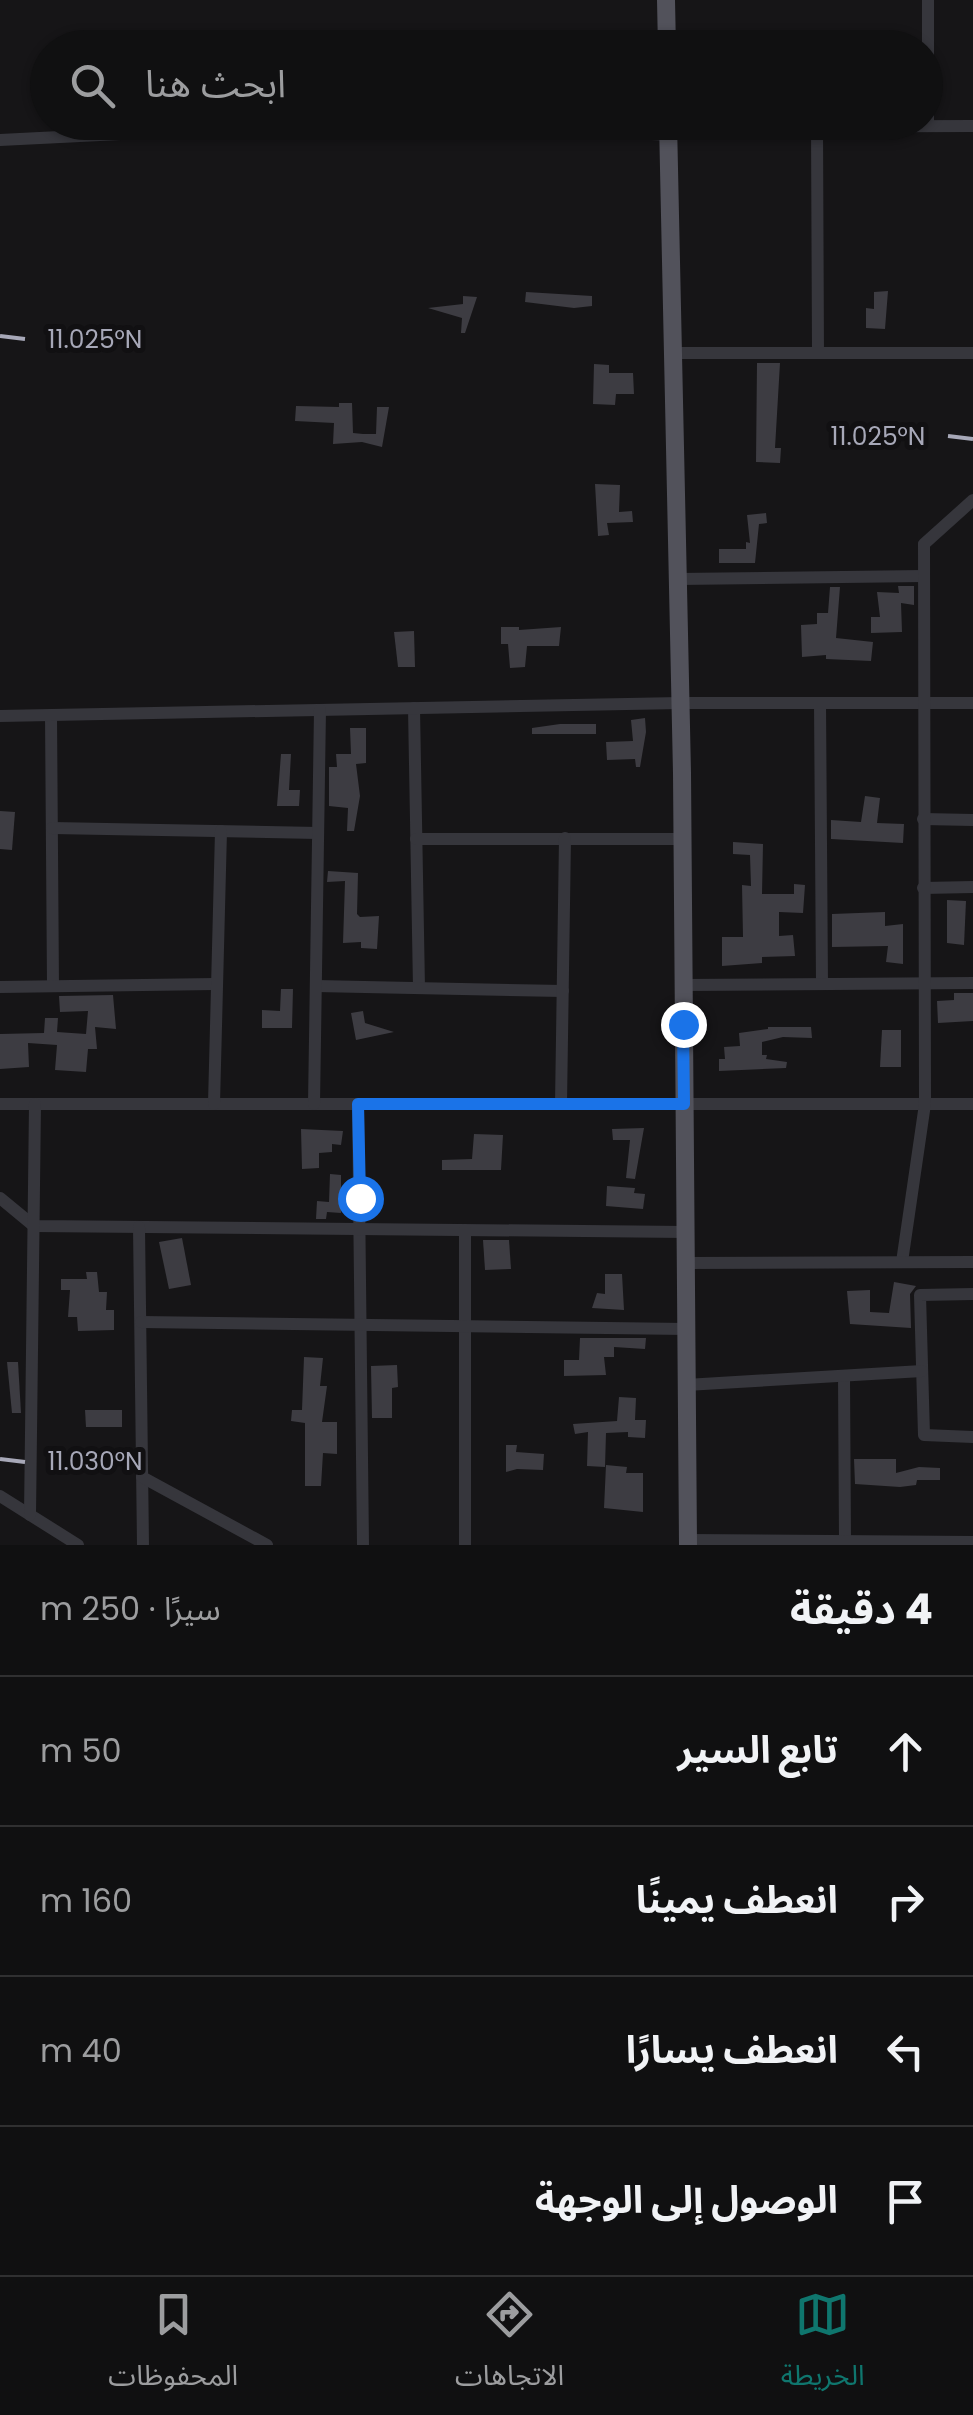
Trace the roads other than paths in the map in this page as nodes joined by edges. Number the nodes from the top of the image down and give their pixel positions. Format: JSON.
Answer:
{"nodes":[{"id":1,"x":666,"y":0,"type":"edge"},
{"id":2,"x":928,"y":0,"type":"edge"},
{"id":3,"x":667,"y":30,"type":"edge"},
{"id":4,"x":928,"y":30,"type":"edge"},
{"id":5,"x":943,"y":126,"type":"edge"},
{"id":6,"x":973,"y":126,"type":"edge"},
{"id":7,"x":30,"y":138,"type":"edge"},
{"id":8,"x":0,"y":140,"type":"edge"},
{"id":9,"x":668,"y":140,"type":"edge"},
{"id":10,"x":817,"y":140,"type":"edge"},
{"id":11,"x":673,"y":353,"type":"junction"},
{"id":12,"x":818,"y":353,"type":"junction"},
{"id":13,"x":973,"y":353,"type":"edge"},
{"id":14,"x":973,"y":500,"type":"edge"},
{"id":15,"x":924,"y":576,"type":"junction"},
{"id":16,"x":678,"y":579,"type":"junction"},
{"id":17,"x":680,"y":702,"type":"junction"},
{"id":18,"x":820,"y":703,"type":"junction"},
{"id":19,"x":922,"y":703,"type":"junction"},
{"id":20,"x":973,"y":703,"type":"edge"},
{"id":21,"x":414,"y":708,"type":"junction"},
{"id":22,"x":320,"y":710,"type":"junction"},
{"id":23,"x":51,"y":715,"type":"junction"},
{"id":24,"x":0,"y":716,"type":"edge"},
{"id":25,"x":923,"y":818,"type":"junction"},
{"id":26,"x":973,"y":820,"type":"edge"},
{"id":27,"x":52,"y":828,"type":"junction"},
{"id":28,"x":221,"y":831,"type":"junction"},
{"id":29,"x":318,"y":833,"type":"junction"},
{"id":30,"x":416,"y":838,"type":"junction"},
{"id":31,"x":565,"y":838,"type":"junction"},
{"id":32,"x":682,"y":839,"type":"junction"},
{"id":33,"x":973,"y":887,"type":"edge"},
{"id":34,"x":923,"y":888,"type":"junction"},
{"id":35,"x":924,"y":983,"type":"junction"},
{"id":36,"x":973,"y":983,"type":"edge"},
{"id":37,"x":215,"y":984,"type":"junction"},
{"id":38,"x":822,"y":984,"type":"junction"},
{"id":39,"x":683,"y":985,"type":"junction"},
{"id":40,"x":0,"y":986,"type":"edge"},
{"id":41,"x":53,"y":986,"type":"junction"},
{"id":42,"x":316,"y":986,"type":"junction"},
{"id":43,"x":419,"y":988,"type":"junction"},
{"id":44,"x":563,"y":991,"type":"junction"},
{"id":45,"x":0,"y":1104,"type":"edge"},
{"id":46,"x":36,"y":1104,"type":"junction"},
{"id":47,"x":214,"y":1104,"type":"junction"},
{"id":48,"x":314,"y":1104,"type":"junction"},
{"id":49,"x":358,"y":1104,"type":"junction"},
{"id":50,"x":561,"y":1104,"type":"junction"},
{"id":51,"x":684,"y":1104,"type":"junction"},
{"id":52,"x":925,"y":1104,"type":"junction"},
{"id":53,"x":973,"y":1104,"type":"edge"},
{"id":54,"x":0,"y":1198,"type":"edge"},
{"id":55,"x":34,"y":1226,"type":"junction"},
{"id":56,"x":139,"y":1227,"type":"junction"},
{"id":57,"x":360,"y":1229,"type":"junction"},
{"id":58,"x":465,"y":1230,"type":"junction"},
{"id":59,"x":686,"y":1232,"type":"junction"},
{"id":60,"x":902,"y":1262,"type":"junction"},
{"id":61,"x":973,"y":1262,"type":"edge"},
{"id":62,"x":686,"y":1263,"type":"junction"},
{"id":63,"x":973,"y":1294,"type":"edge"},
{"id":64,"x":140,"y":1322,"type":"junction"},
{"id":65,"x":361,"y":1325,"type":"junction"},
{"id":66,"x":464,"y":1326,"type":"junction"},
{"id":67,"x":686,"y":1330,"type":"junction"},
{"id":68,"x":922,"y":1371,"type":"junction"},
{"id":69,"x":844,"y":1376,"type":"junction"},
{"id":70,"x":686,"y":1385,"type":"junction"},
{"id":71,"x":973,"y":1437,"type":"edge"},
{"id":72,"x":142,"y":1478,"type":"junction"},
{"id":73,"x":0,"y":1496,"type":"edge"},
{"id":74,"x":30,"y":1515,"type":"junction"},
{"id":75,"x":845,"y":1541,"type":"junction"},
{"id":76,"x":973,"y":1542,"type":"edge"},
{"id":77,"x":688,"y":1543,"type":"edge"},
{"id":78,"x":78,"y":1545,"type":"edge"},
{"id":79,"x":143,"y":1545,"type":"edge"},
{"id":80,"x":268,"y":1545,"type":"edge"},
{"id":81,"x":363,"y":1545,"type":"edge"},
{"id":82,"x":465,"y":1545,"type":"edge"}],
"edges":[{"from":1,"to":3,"type":"main road"},
{"from":2,"to":4,"type":"street"},
{"from":5,"to":6,"type":"street"},
{"from":7,"to":8,"type":"street"},
{"from":9,"to":11,"type":"main road"},
{"from":10,"to":12,"type":"street"},
{"from":11,"to":12,"type":"street"},
{"from":11,"to":16,"type":"main road"},
{"from":12,"to":13,"type":"street"},
{"from":14,"to":15,"type":"street"},
{"from":15,"to":16,"type":"street"},
{"from":15,"to":19,"type":"street"},
{"from":16,"to":17,"type":"main road"},
{"from":17,"to":18,"type":"street"},
{"from":17,"to":21,"type":"street"},
{"from":17,"to":32,"type":"main road"},
{"from":18,"to":19,"type":"street"},
{"from":18,"to":38,"type":"street"},
{"from":19,"to":20,"type":"street"},
{"from":19,"to":25,"type":"street"},
{"from":21,"to":22,"type":"street"},
{"from":21,"to":30,"type":"street"},
{"from":22,"to":23,"type":"street"},
{"from":22,"to":29,"type":"street"},
{"from":23,"to":24,"type":"street"},
{"from":23,"to":27,"type":"street"},
{"from":25,"to":26,"type":"street"},
{"from":25,"to":34,"type":"street"},
{"from":27,"to":28,"type":"street"},
{"from":27,"to":41,"type":"street"},
{"from":28,"to":29,"type":"street"},
{"from":28,"to":37,"type":"street"},
{"from":29,"to":42,"type":"street"},
{"from":30,"to":31,"type":"street"},
{"from":30,"to":43,"type":"street"},
{"from":31,"to":32,"type":"street"},
{"from":31,"to":44,"type":"street"},
{"from":32,"to":39,"type":"main road"},
{"from":33,"to":34,"type":"street"},
{"from":34,"to":35,"type":"street"},
{"from":35,"to":36,"type":"street"},
{"from":35,"to":38,"type":"street"},
{"from":35,"to":52,"type":"street"},
{"from":37,"to":41,"type":"street"},
{"from":37,"to":47,"type":"street"},
{"from":38,"to":39,"type":"street"},
{"from":39,"to":51,"type":"main road"},
{"from":40,"to":41,"type":"street"},
{"from":42,"to":43,"type":"street"},
{"from":42,"to":48,"type":"street"},
{"from":43,"to":44,"type":"street"},
{"from":44,"to":50,"type":"street"},
{"from":45,"to":46,"type":"street"},
{"from":46,"to":47,"type":"street"},
{"from":46,"to":55,"type":"street"},
{"from":47,"to":48,"type":"street"},
{"from":48,"to":49,"type":"street"},
{"from":49,"to":50,"type":"street"},
{"from":49,"to":57,"type":"street"},
{"from":50,"to":51,"type":"street"},
{"from":51,"to":52,"type":"street"},
{"from":51,"to":59,"type":"main road"},
{"from":52,"to":53,"type":"street"},
{"from":52,"to":60,"type":"street"},
{"from":54,"to":55,"type":"street"},
{"from":55,"to":56,"type":"street"},
{"from":55,"to":74,"type":"street"},
{"from":56,"to":57,"type":"street"},
{"from":56,"to":64,"type":"street"},
{"from":57,"to":58,"type":"street"},
{"from":57,"to":65,"type":"street"},
{"from":58,"to":59,"type":"street"},
{"from":58,"to":66,"type":"street"},
{"from":59,"to":62,"type":"main road"},
{"from":60,"to":61,"type":"street"},
{"from":60,"to":62,"type":"street"},
{"from":62,"to":67,"type":"main road"},
{"from":63,"to":68,"type":"street"},
{"from":64,"to":65,"type":"street"},
{"from":64,"to":72,"type":"street"},
{"from":65,"to":66,"type":"street"},
{"from":65,"to":81,"type":"street"},
{"from":66,"to":67,"type":"street"},
{"from":66,"to":82,"type":"street"},
{"from":67,"to":70,"type":"main road"},
{"from":68,"to":69,"type":"street"},
{"from":68,"to":71,"type":"street"},
{"from":69,"to":70,"type":"street"},
{"from":69,"to":75,"type":"street"},
{"from":70,"to":77,"type":"main road"},
{"from":72,"to":79,"type":"street"},
{"from":72,"to":80,"type":"street"},
{"from":73,"to":74,"type":"street"},
{"from":74,"to":78,"type":"street"},
{"from":75,"to":76,"type":"street"},
{"from":75,"to":77,"type":"street"}]}
